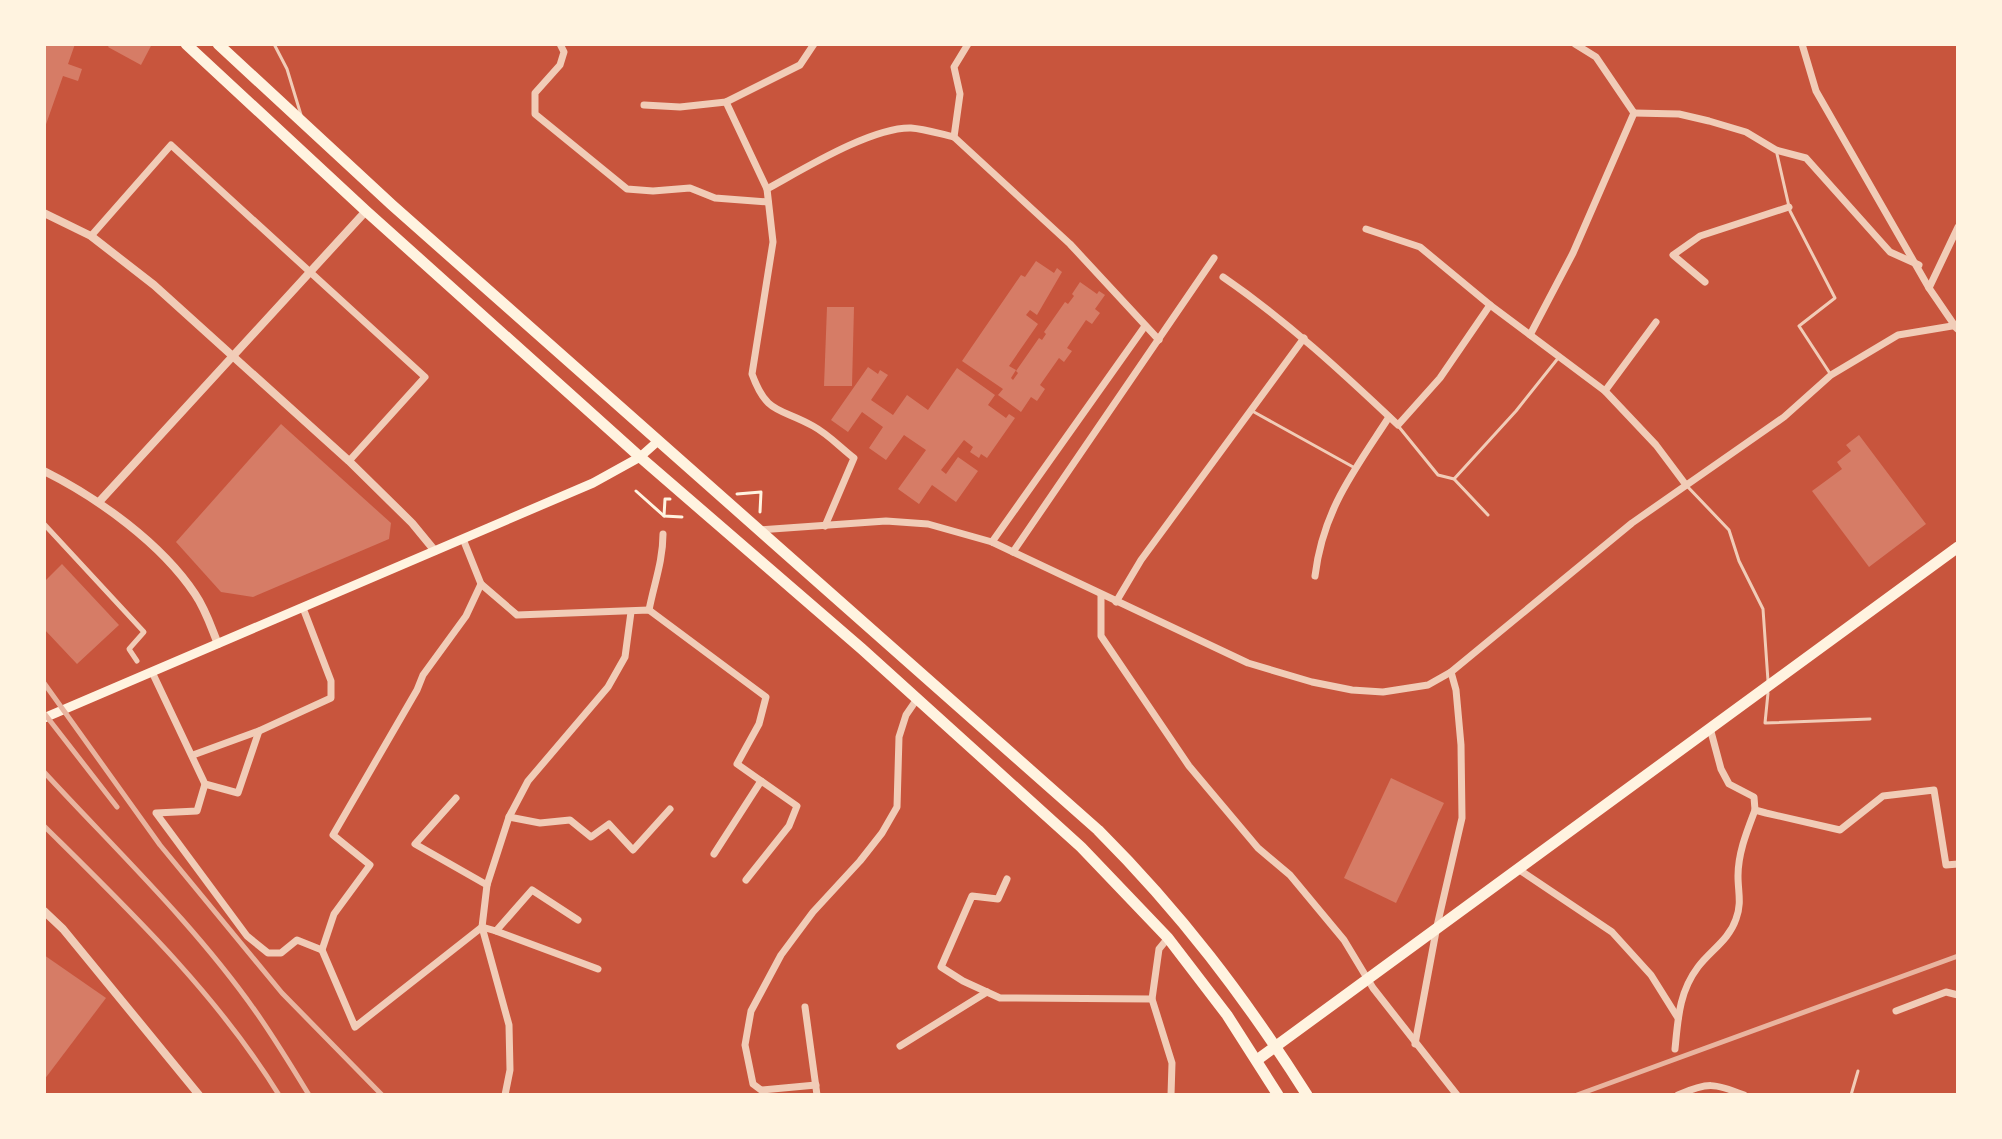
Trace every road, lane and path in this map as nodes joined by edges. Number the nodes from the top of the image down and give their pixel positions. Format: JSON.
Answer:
{"nodes":[{"id":1,"x":186,"y":44,"type":"edge"},
{"id":2,"x":218,"y":44,"type":"edge"},
{"id":3,"x":274,"y":44,"type":"edge"},
{"id":4,"x":560,"y":44,"type":"edge"},
{"id":5,"x":814,"y":44,"type":"edge"},
{"id":6,"x":968,"y":44,"type":"edge"},
{"id":7,"x":1575,"y":44,"type":"edge"},
{"id":8,"x":1802,"y":44,"type":"edge"},
{"id":9,"x":726,"y":102,"type":"junction"},
{"id":10,"x":644,"y":105,"type":"dead end"},
{"id":11,"x":1634,"y":113,"type":"junction"},
{"id":12,"x":304,"y":124,"type":"junction"},
{"id":13,"x":954,"y":137,"type":"junction"},
{"id":14,"x":1776,"y":150,"type":"junction"},
{"id":15,"x":767,"y":189,"type":"junction"},
{"id":16,"x":768,"y":202,"type":"junction"},
{"id":17,"x":1789,"y":207,"type":"junction"},
{"id":18,"x":366,"y":211,"type":"junction"},
{"id":19,"x":44,"y":213,"type":"edge"},
{"id":20,"x":1958,"y":227,"type":"edge"},
{"id":21,"x":1366,"y":229,"type":"dead end"},
{"id":22,"x":91,"y":236,"type":"junction"},
{"id":23,"x":1214,"y":258,"type":"dead end"},
{"id":24,"x":1919,"y":265,"type":"junction"},
{"id":25,"x":310,"y":272,"type":"junction"},
{"id":26,"x":1223,"y":277,"type":"dead end"},
{"id":27,"x":1705,"y":282,"type":"dead end"},
{"id":28,"x":1929,"y":288,"type":"junction"},
{"id":29,"x":1490,"y":305,"type":"junction"},
{"id":30,"x":1656,"y":322,"type":"dead end"},
{"id":31,"x":1145,"y":326,"type":"junction"},
{"id":32,"x":1957,"y":327,"type":"edge"},
{"id":33,"x":1530,"y":335,"type":"junction"},
{"id":34,"x":1304,"y":338,"type":"junction"},
{"id":35,"x":1159,"y":340,"type":"junction"},
{"id":36,"x":232,"y":356,"type":"junction"},
{"id":37,"x":1559,"y":357,"type":"junction"},
{"id":38,"x":1831,"y":375,"type":"junction"},
{"id":39,"x":1605,"y":391,"type":"junction"},
{"id":40,"x":1252,"y":410,"type":"junction"},
{"id":41,"x":1389,"y":417,"type":"junction"},
{"id":42,"x":1398,"y":425,"type":"junction"},
{"id":43,"x":658,"y":441,"type":"junction"},
{"id":44,"x":640,"y":457,"type":"junction"},
{"id":45,"x":349,"y":461,"type":"junction"},
{"id":46,"x":1355,"y":468,"type":"junction"},
{"id":47,"x":44,"y":471,"type":"edge"},
{"id":48,"x":1454,"y":479,"type":"junction"},
{"id":49,"x":1686,"y":485,"type":"junction"},
{"id":50,"x":636,"y":491,"type":"dead end"},
{"id":51,"x":747,"y":493,"type":"dead end"},
{"id":52,"x":665,"y":499,"type":"dead end"},
{"id":53,"x":99,"y":502,"type":"junction"},
{"id":54,"x":1488,"y":515,"type":"dead end"},
{"id":55,"x":664,"y":516,"type":"junction"},
{"id":56,"x":759,"y":516,"type":"dead end"},
{"id":57,"x":682,"y":517,"type":"dead end"},
{"id":58,"x":44,"y":524,"type":"edge"},
{"id":59,"x":825,"y":526,"type":"junction"},
{"id":60,"x":758,"y":530,"type":"junction"},
{"id":61,"x":663,"y":534,"type":"dead end"},
{"id":62,"x":463,"y":539,"type":"junction"},
{"id":63,"x":992,"y":542,"type":"junction"},
{"id":64,"x":1958,"y":547,"type":"edge"},
{"id":65,"x":435,"y":551,"type":"junction"},
{"id":66,"x":1013,"y":552,"type":"junction"},
{"id":67,"x":1315,"y":576,"type":"dead end"},
{"id":68,"x":481,"y":584,"type":"junction"},
{"id":69,"x":1101,"y":595,"type":"junction"},
{"id":70,"x":1116,"y":602,"type":"junction"},
{"id":71,"x":303,"y":608,"type":"junction"},
{"id":72,"x":649,"y":610,"type":"junction"},
{"id":73,"x":631,"y":612,"type":"junction"},
{"id":74,"x":218,"y":644,"type":"junction"},
{"id":75,"x":137,"y":661,"type":"dead end"},
{"id":76,"x":152,"y":672,"type":"junction"},
{"id":77,"x":1451,"y":672,"type":"junction"},
{"id":78,"x":1768,"y":685,"type":"junction"},
{"id":79,"x":917,"y":699,"type":"junction"},
{"id":80,"x":44,"y":718,"type":"edge"},
{"id":81,"x":1870,"y":719,"type":"dead end"},
{"id":82,"x":1710,"y":728,"type":"junction"},
{"id":83,"x":259,"y":731,"type":"junction"},
{"id":84,"x":193,"y":755,"type":"junction"},
{"id":85,"x":761,"y":781,"type":"junction"},
{"id":86,"x":205,"y":784,"type":"junction"},
{"id":87,"x":456,"y":798,"type":"dead end"},
{"id":88,"x":670,"y":809,"type":"dead end"},
{"id":89,"x":1755,"y":810,"type":"junction"},
{"id":90,"x":509,"y":817,"type":"junction"},
{"id":91,"x":714,"y":854,"type":"dead end"},
{"id":92,"x":1958,"y":864,"type":"edge"},
{"id":93,"x":1516,"y":868,"type":"junction"},
{"id":94,"x":1007,"y":879,"type":"dead end"},
{"id":95,"x":746,"y":880,"type":"dead end"},
{"id":96,"x":487,"y":885,"type":"junction"},
{"id":97,"x":44,"y":911,"type":"edge"},
{"id":98,"x":578,"y":920,"type":"dead end"},
{"id":99,"x":1437,"y":926,"type":"junction"},
{"id":100,"x":482,"y":927,"type":"junction"},
{"id":101,"x":496,"y":931,"type":"junction"},
{"id":102,"x":1168,"y":938,"type":"junction"},
{"id":103,"x":322,"y":950,"type":"junction"},
{"id":104,"x":598,"y":969,"type":"dead end"},
{"id":105,"x":1366,"y":979,"type":"junction"},
{"id":106,"x":987,"y":992,"type":"junction"},
{"id":107,"x":1958,"y":995,"type":"edge"},
{"id":108,"x":1152,"y":999,"type":"junction"},
{"id":109,"x":805,"y":1007,"type":"dead end"},
{"id":110,"x":1896,"y":1011,"type":"dead end"},
{"id":111,"x":1678,"y":1018,"type":"junction"},
{"id":112,"x":1415,"y":1044,"type":"junction"},
{"id":113,"x":900,"y":1046,"type":"dead end"},
{"id":114,"x":1276,"y":1046,"type":"junction"},
{"id":115,"x":1675,"y":1049,"type":"dead end"},
{"id":116,"x":1257,"y":1060,"type":"junction"},
{"id":117,"x":1858,"y":1071,"type":"dead end"},
{"id":118,"x":816,"y":1085,"type":"junction"},
{"id":119,"x":199,"y":1095,"type":"edge"},
{"id":120,"x":505,"y":1095,"type":"edge"},
{"id":121,"x":817,"y":1095,"type":"edge"},
{"id":122,"x":1171,"y":1095,"type":"edge"},
{"id":123,"x":1278,"y":1095,"type":"edge"},
{"id":124,"x":1307,"y":1095,"type":"edge"},
{"id":125,"x":1457,"y":1095,"type":"edge"},
{"id":126,"x":1678,"y":1095,"type":"edge"},
{"id":127,"x":1744,"y":1095,"type":"edge"},
{"id":128,"x":1851,"y":1095,"type":"edge"}],
"edges":[{"from":1,"to":18,"type":"highway"},
{"from":2,"to":12,"type":"highway"},
{"from":3,"to":12,"type":"lane"},
{"from":4,"to":16,"type":"street"},
{"from":5,"to":9,"type":"street"},
{"from":6,"to":13,"type":"street"},
{"from":7,"to":11,"type":"street"},
{"from":8,"to":24,"type":"street"},
{"from":9,"to":10,"type":"street"},
{"from":9,"to":15,"type":"street"},
{"from":11,"to":14,"type":"street"},
{"from":11,"to":33,"type":"street"},
{"from":12,"to":43,"type":"highway"},
{"from":13,"to":15,"type":"street"},
{"from":13,"to":31,"type":"street"},
{"from":14,"to":17,"type":"lane"},
{"from":14,"to":24,"type":"street"},
{"from":15,"to":16,"type":"street"},
{"from":16,"to":59,"type":"street"},
{"from":17,"to":27,"type":"street"},
{"from":17,"to":38,"type":"lane"},
{"from":18,"to":25,"type":"street"},
{"from":18,"to":44,"type":"highway"},
{"from":19,"to":22,"type":"street"},
{"from":20,"to":28,"type":"street"},
{"from":21,"to":29,"type":"street"},
{"from":22,"to":25,"type":"street"},
{"from":22,"to":36,"type":"street"},
{"from":23,"to":35,"type":"street"},
{"from":24,"to":28,"type":"street"},
{"from":25,"to":36,"type":"street"},
{"from":25,"to":45,"type":"street"},
{"from":26,"to":34,"type":"street"},
{"from":28,"to":32,"type":"street"},
{"from":29,"to":33,"type":"street"},
{"from":29,"to":42,"type":"street"},
{"from":30,"to":39,"type":"street"},
{"from":31,"to":35,"type":"street"},
{"from":31,"to":63,"type":"street"},
{"from":32,"to":38,"type":"street"},
{"from":33,"to":37,"type":"street"},
{"from":34,"to":40,"type":"street"},
{"from":34,"to":41,"type":"street"},
{"from":35,"to":66,"type":"street"},
{"from":36,"to":45,"type":"street"},
{"from":36,"to":53,"type":"street"},
{"from":37,"to":39,"type":"street"},
{"from":37,"to":48,"type":"lane"},
{"from":38,"to":49,"type":"street"},
{"from":39,"to":49,"type":"street"},
{"from":40,"to":46,"type":"lane"},
{"from":40,"to":70,"type":"street"},
{"from":41,"to":42,"type":"street"},
{"from":41,"to":46,"type":"street"},
{"from":42,"to":48,"type":"lane"},
{"from":43,"to":44,"type":"main road"},
{"from":43,"to":60,"type":"highway"},
{"from":44,"to":62,"type":"main road"},
{"from":44,"to":79,"type":"highway"},
{"from":45,"to":65,"type":"street"},
{"from":46,"to":67,"type":"street"},
{"from":47,"to":53,"type":"street"},
{"from":48,"to":54,"type":"lane"},
{"from":49,"to":77,"type":"street"},
{"from":49,"to":78,"type":"lane"},
{"from":50,"to":55,"type":"path"},
{"from":51,"to":56,"type":"path"},
{"from":52,"to":55,"type":"path"},
{"from":53,"to":74,"type":"street"},
{"from":55,"to":57,"type":"path"},
{"from":58,"to":75,"type":"street"},
{"from":59,"to":60,"type":"street"},
{"from":59,"to":63,"type":"street"},
{"from":60,"to":114,"type":"highway"},
{"from":61,"to":72,"type":"street"},
{"from":62,"to":65,"type":"main road"},
{"from":62,"to":68,"type":"street"},
{"from":63,"to":66,"type":"street"},
{"from":64,"to":78,"type":"highway"},
{"from":65,"to":71,"type":"main road"},
{"from":66,"to":69,"type":"street"},
{"from":68,"to":73,"type":"street"},
{"from":68,"to":103,"type":"street"},
{"from":69,"to":70,"type":"street"},
{"from":69,"to":105,"type":"street"},
{"from":70,"to":77,"type":"street"},
{"from":71,"to":74,"type":"main road"},
{"from":71,"to":83,"type":"street"},
{"from":72,"to":73,"type":"street"},
{"from":72,"to":85,"type":"street"},
{"from":73,"to":90,"type":"street"},
{"from":74,"to":76,"type":"main road"},
{"from":76,"to":80,"type":"main road"},
{"from":76,"to":84,"type":"street"},
{"from":77,"to":99,"type":"street"},
{"from":78,"to":81,"type":"lane"},
{"from":78,"to":82,"type":"highway"},
{"from":79,"to":102,"type":"highway"},
{"from":79,"to":118,"type":"street"},
{"from":82,"to":89,"type":"street"},
{"from":82,"to":93,"type":"highway"},
{"from":83,"to":84,"type":"street"},
{"from":83,"to":86,"type":"street"},
{"from":84,"to":86,"type":"street"},
{"from":85,"to":91,"type":"street"},
{"from":85,"to":95,"type":"street"},
{"from":86,"to":103,"type":"street"},
{"from":87,"to":96,"type":"street"},
{"from":88,"to":90,"type":"street"},
{"from":89,"to":92,"type":"street"},
{"from":89,"to":111,"type":"street"},
{"from":90,"to":96,"type":"street"},
{"from":93,"to":99,"type":"highway"},
{"from":93,"to":111,"type":"street"},
{"from":94,"to":106,"type":"street"},
{"from":96,"to":100,"type":"street"},
{"from":97,"to":119,"type":"street"},
{"from":98,"to":101,"type":"street"},
{"from":99,"to":105,"type":"highway"},
{"from":99,"to":112,"type":"street"},
{"from":100,"to":101,"type":"street"},
{"from":100,"to":103,"type":"street"},
{"from":100,"to":120,"type":"street"},
{"from":101,"to":104,"type":"street"},
{"from":102,"to":108,"type":"street"},
{"from":102,"to":116,"type":"highway"},
{"from":105,"to":112,"type":"street"},
{"from":105,"to":114,"type":"highway"},
{"from":106,"to":108,"type":"street"},
{"from":106,"to":113,"type":"street"},
{"from":107,"to":110,"type":"street"},
{"from":108,"to":122,"type":"street"},
{"from":109,"to":118,"type":"street"},
{"from":111,"to":115,"type":"street"},
{"from":112,"to":125,"type":"street"},
{"from":114,"to":116,"type":"highway"},
{"from":114,"to":124,"type":"highway"},
{"from":116,"to":123,"type":"highway"},
{"from":117,"to":128,"type":"lane"},
{"from":118,"to":121,"type":"street"},
{"from":126,"to":127,"type":"street"}]}
